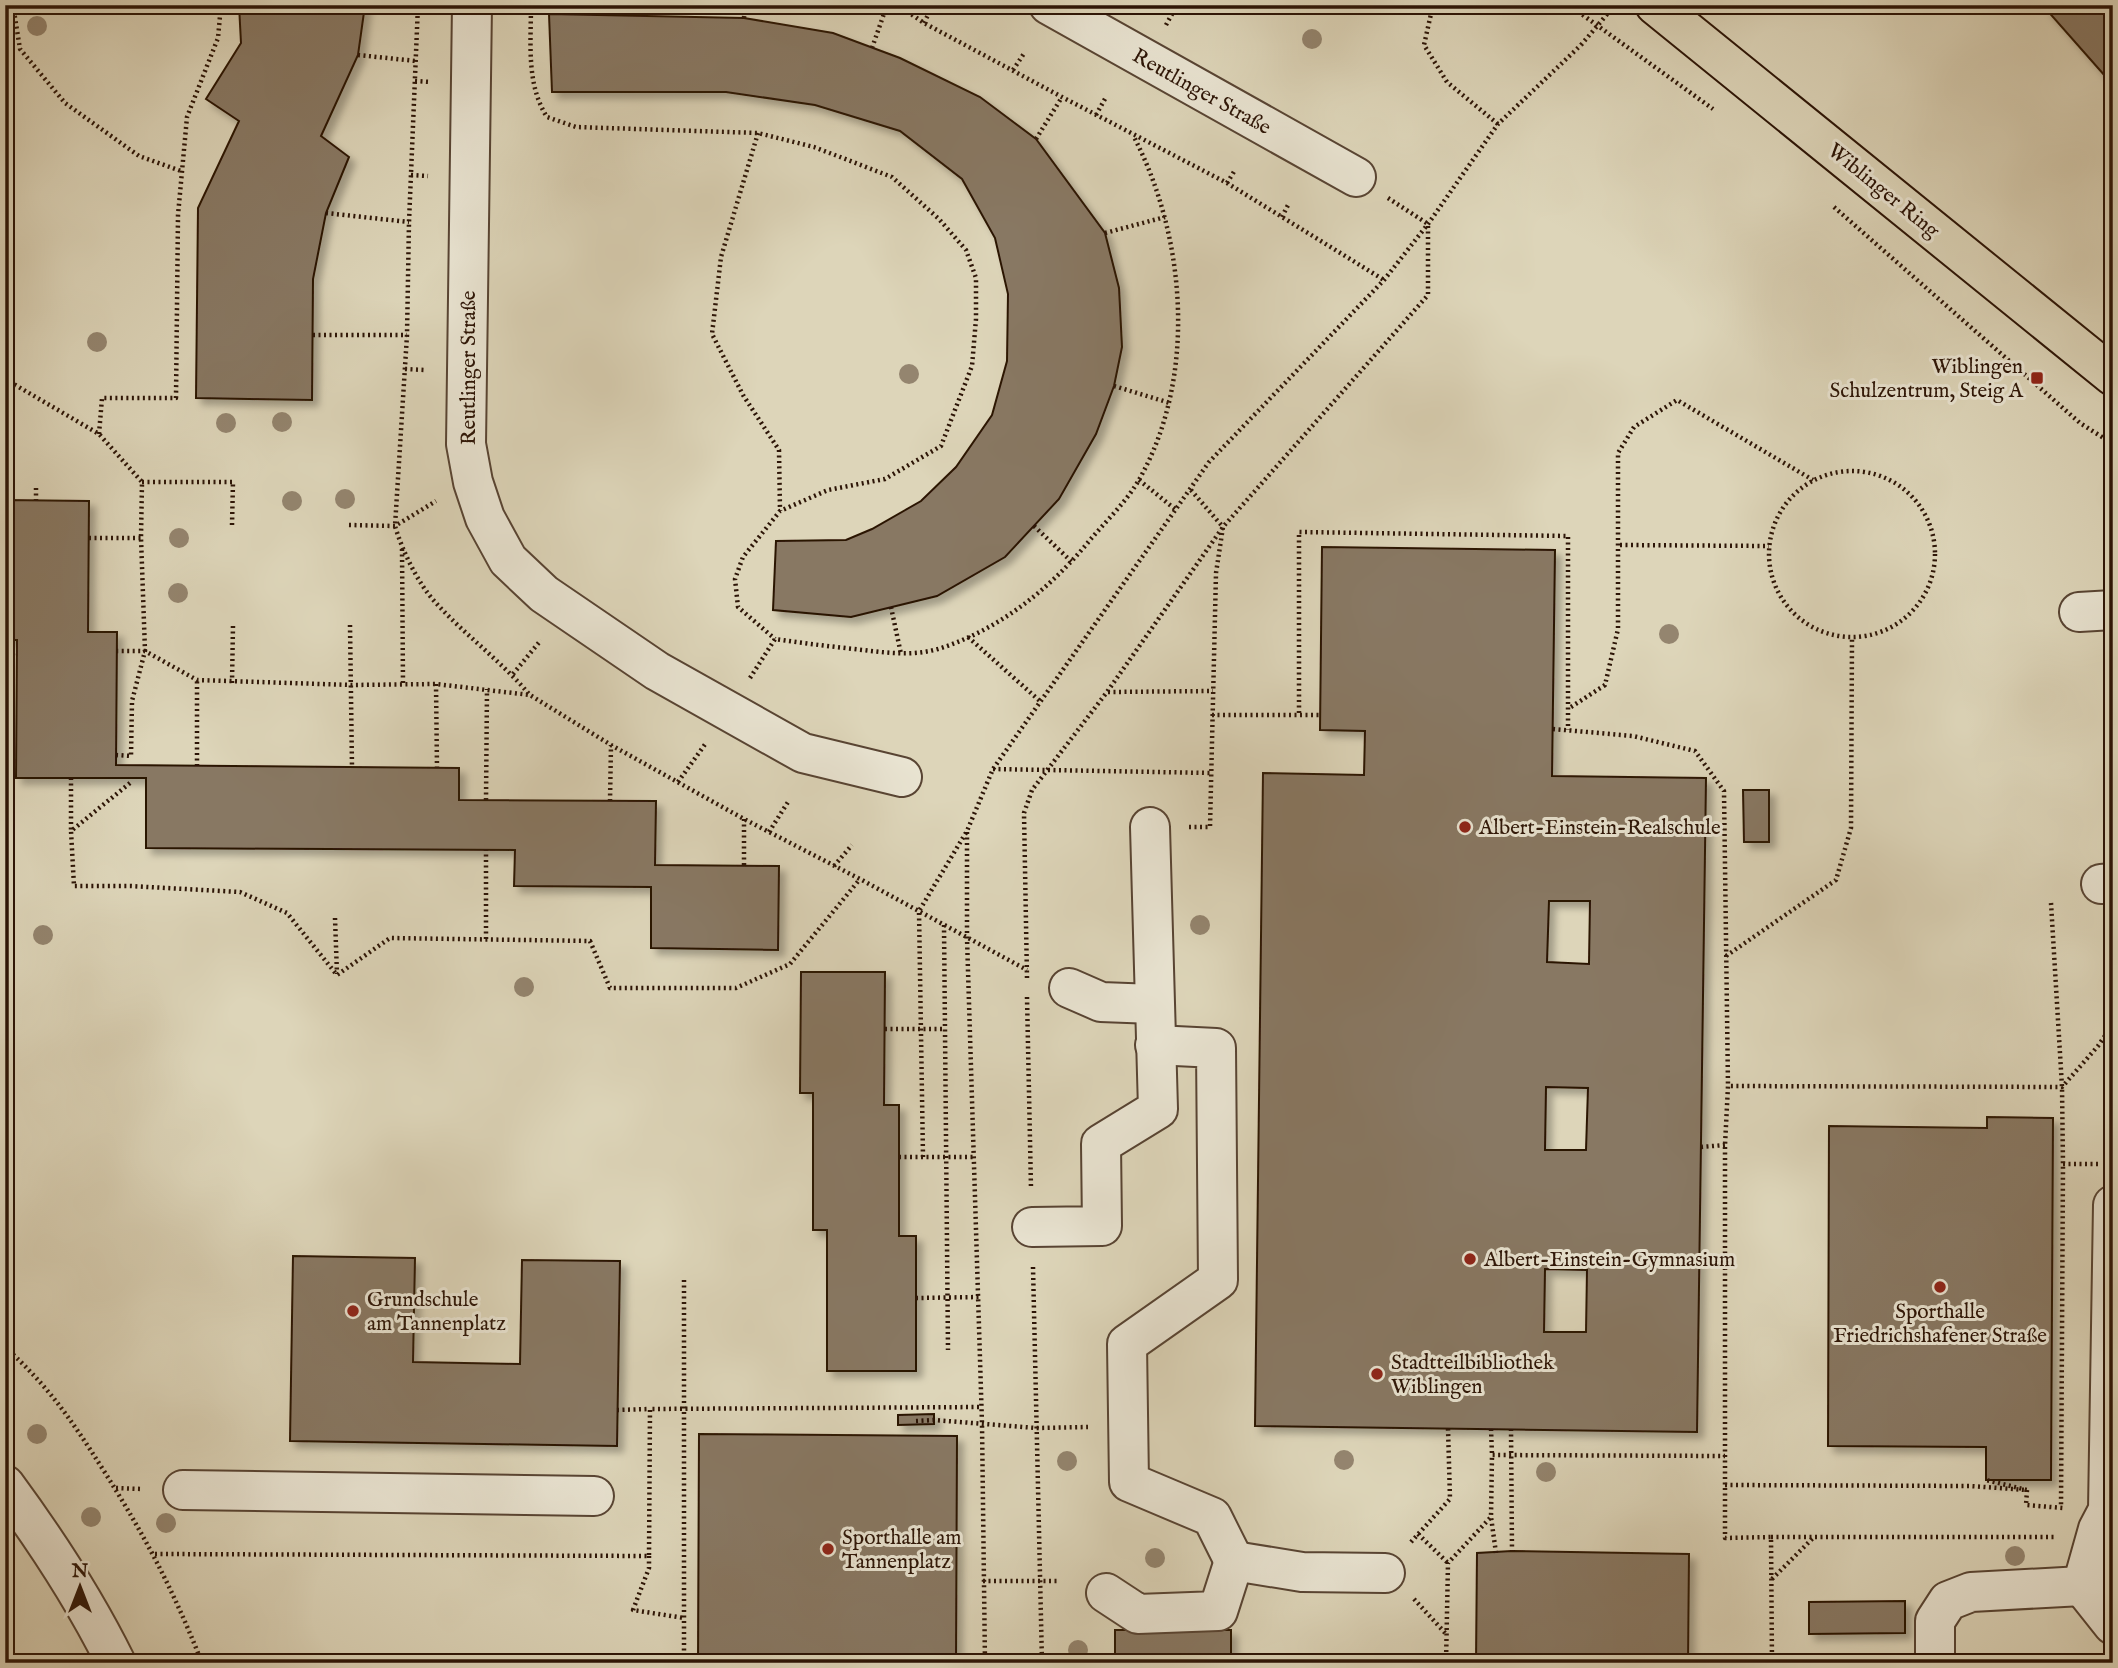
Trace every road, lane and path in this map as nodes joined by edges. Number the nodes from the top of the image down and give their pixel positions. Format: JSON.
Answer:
{"nodes":[{"id":1,"x":13,"y":5,"type":"edge"},
{"id":2,"x":221,"y":5,"type":"edge"},
{"id":3,"x":418,"y":5,"type":"edge"},
{"id":4,"x":472,"y":5,"type":"edge"},
{"id":5,"x":531,"y":5,"type":"edge"},
{"id":6,"x":604,"y":5,"type":"edge"},
{"id":7,"x":745,"y":5,"type":"edge"},
{"id":8,"x":887,"y":5,"type":"edge"},
{"id":9,"x":898,"y":5,"type":"edge"},
{"id":10,"x":933,"y":5,"type":"edge"},
{"id":11,"x":1049,"y":5,"type":"edge"},
{"id":12,"x":1433,"y":5,"type":"edge"},
{"id":13,"x":1569,"y":5,"type":"edge"},
{"id":14,"x":1615,"y":5,"type":"edge"},
{"id":15,"x":1655,"y":5,"type":"edge"},
{"id":16,"x":604,"y":16,"type":"dead end"},
{"id":17,"x":744,"y":18,"type":"dead end"},
{"id":18,"x":924,"y":23,"type":"junction"},
{"id":19,"x":872,"y":48,"type":"dead end"},
{"id":20,"x":1025,"y":52,"type":"dead end"},
{"id":21,"x":358,"y":55,"type":"dead end"},
{"id":22,"x":416,"y":61,"type":"junction"},
{"id":23,"x":1013,"y":70,"type":"junction"},
{"id":24,"x":415,"y":81,"type":"junction"},
{"id":25,"x":430,"y":82,"type":"dead end"},
{"id":26,"x":1062,"y":97,"type":"junction"},
{"id":27,"x":1106,"y":97,"type":"dead end"},
{"id":28,"x":1096,"y":115,"type":"junction"},
{"id":29,"x":1720,"y":115,"type":"dead end"},
{"id":30,"x":1498,"y":124,"type":"junction"},
{"id":31,"x":758,"y":133,"type":"junction"},
{"id":32,"x":1134,"y":136,"type":"junction"},
{"id":33,"x":1036,"y":139,"type":"dead end"},
{"id":34,"x":1235,"y":170,"type":"dead end"},
{"id":35,"x":181,"y":171,"type":"junction"},
{"id":36,"x":411,"y":175,"type":"junction"},
{"id":37,"x":428,"y":176,"type":"dead end"},
{"id":38,"x":1356,"y":177,"type":"dead end"},
{"id":39,"x":1227,"y":184,"type":"junction"},
{"id":40,"x":1825,"y":199,"type":"dead end"},
{"id":41,"x":1289,"y":203,"type":"dead end"},
{"id":42,"x":326,"y":213,"type":"dead end"},
{"id":43,"x":1166,"y":217,"type":"junction"},
{"id":44,"x":1282,"y":217,"type":"junction"},
{"id":45,"x":409,"y":222,"type":"junction"},
{"id":46,"x":1105,"y":233,"type":"dead end"},
{"id":47,"x":1384,"y":280,"type":"junction"},
{"id":48,"x":313,"y":335,"type":"dead end"},
{"id":49,"x":407,"y":335,"type":"junction"},
{"id":50,"x":405,"y":369,"type":"junction"},
{"id":51,"x":428,"y":370,"type":"dead end"},
{"id":52,"x":2113,"y":376,"type":"edge"},
{"id":53,"x":5,"y":379,"type":"edge"},
{"id":54,"x":1114,"y":386,"type":"dead end"},
{"id":55,"x":1170,"y":403,"type":"junction"},
{"id":56,"x":99,"y":434,"type":"junction"},
{"id":57,"x":2113,"y":444,"type":"edge"},
{"id":58,"x":1139,"y":480,"type":"junction"},
{"id":59,"x":1813,"y":480,"type":"junction"},
{"id":60,"x":142,"y":482,"type":"junction"},
{"id":61,"x":473,"y":482,"type":"junction"},
{"id":62,"x":36,"y":486,"type":"dead end"},
{"id":63,"x":1190,"y":489,"type":"junction"},
{"id":64,"x":36,"y":501,"type":"dead end"},
{"id":65,"x":1175,"y":509,"type":"junction"},
{"id":66,"x":780,"y":511,"type":"junction"},
{"id":67,"x":232,"y":525,"type":"dead end"},
{"id":68,"x":349,"y":525,"type":"dead end"},
{"id":69,"x":395,"y":526,"type":"junction"},
{"id":70,"x":1034,"y":526,"type":"dead end"},
{"id":71,"x":89,"y":538,"type":"dead end"},
{"id":72,"x":141,"y":538,"type":"junction"},
{"id":73,"x":1620,"y":545,"type":"junction"},
{"id":74,"x":1769,"y":546,"type":"junction"},
{"id":75,"x":402,"y":548,"type":"junction"},
{"id":76,"x":1072,"y":562,"type":"junction"},
{"id":77,"x":891,"y":607,"type":"dead end"},
{"id":78,"x":233,"y":625,"type":"dead end"},
{"id":79,"x":350,"y":625,"type":"dead end"},
{"id":80,"x":968,"y":637,"type":"junction"},
{"id":81,"x":543,"y":638,"type":"dead end"},
{"id":82,"x":1852,"y":638,"type":"junction"},
{"id":83,"x":775,"y":639,"type":"junction"},
{"id":84,"x":117,"y":651,"type":"dead end"},
{"id":85,"x":145,"y":651,"type":"junction"},
{"id":86,"x":5,"y":652,"type":"edge"},
{"id":87,"x":17,"y":653,"type":"dead end"},
{"id":88,"x":901,"y":654,"type":"junction"},
{"id":89,"x":513,"y":674,"type":"junction"},
{"id":90,"x":197,"y":680,"type":"junction"},
{"id":91,"x":232,"y":683,"type":"junction"},
{"id":92,"x":403,"y":684,"type":"junction"},
{"id":93,"x":436,"y":684,"type":"junction"},
{"id":94,"x":352,"y":685,"type":"junction"},
{"id":95,"x":487,"y":689,"type":"junction"},
{"id":96,"x":1213,"y":691,"type":"junction"},
{"id":97,"x":1107,"y":692,"type":"dead end"},
{"id":98,"x":530,"y":695,"type":"junction"},
{"id":99,"x":1041,"y":702,"type":"junction"},
{"id":100,"x":1570,"y":708,"type":"junction"},
{"id":101,"x":727,"y":712,"type":"junction"},
{"id":102,"x":1299,"y":713,"type":"junction"},
{"id":103,"x":1212,"y":715,"type":"junction"},
{"id":104,"x":1320,"y":715,"type":"dead end"},
{"id":105,"x":1553,"y":729,"type":"dead end"},
{"id":106,"x":1569,"y":730,"type":"junction"},
{"id":107,"x":611,"y":745,"type":"junction"},
{"id":108,"x":5,"y":755,"type":"edge"},
{"id":109,"x":16,"y":755,"type":"dead end"},
{"id":110,"x":116,"y":755,"type":"dead end"},
{"id":111,"x":197,"y":766,"type":"dead end"},
{"id":112,"x":352,"y":767,"type":"dead end"},
{"id":113,"x":437,"y":768,"type":"dead end"},
{"id":114,"x":993,"y":769,"type":"junction"},
{"id":115,"x":1211,"y":773,"type":"junction"},
{"id":116,"x":902,"y":777,"type":"dead end"},
{"id":117,"x":71,"y":778,"type":"dead end"},
{"id":118,"x":678,"y":782,"type":"junction"},
{"id":119,"x":130,"y":783,"type":"dead end"},
{"id":120,"x":486,"y":800,"type":"dead end"},
{"id":121,"x":610,"y":801,"type":"dead end"},
{"id":122,"x":788,"y":802,"type":"dead end"},
{"id":123,"x":744,"y":820,"type":"junction"},
{"id":124,"x":1150,"y":827,"type":"joint"},
{"id":125,"x":71,"y":831,"type":"junction"},
{"id":126,"x":967,"y":831,"type":"junction"},
{"id":127,"x":769,"y":832,"type":"junction"},
{"id":128,"x":852,"y":845,"type":"dead end"},
{"id":129,"x":486,"y":849,"type":"dead end"},
{"id":130,"x":744,"y":865,"type":"dead end"},
{"id":131,"x":834,"y":866,"type":"junction"},
{"id":132,"x":860,"y":878,"type":"junction"},
{"id":133,"x":2051,"y":903,"type":"dead end"},
{"id":134,"x":919,"y":911,"type":"junction"},
{"id":135,"x":335,"y":918,"type":"dead end"},
{"id":136,"x":944,"y":925,"type":"junction"},
{"id":137,"x":967,"y":938,"type":"junction"},
{"id":138,"x":486,"y":939,"type":"junction"},
{"id":139,"x":1725,"y":957,"type":"junction"},
{"id":140,"x":1027,"y":970,"type":"dead end"},
{"id":141,"x":337,"y":975,"type":"junction"},
{"id":142,"x":1069,"y":988,"type":"dead end"},
{"id":143,"x":1154,"y":1004,"type":"junction"},
{"id":144,"x":2113,"y":1024,"type":"edge"},
{"id":145,"x":885,"y":1029,"type":"dead end"},
{"id":146,"x":921,"y":1029,"type":"junction"},
{"id":147,"x":944,"y":1029,"type":"junction"},
{"id":148,"x":1154,"y":1045,"type":"junction"},
{"id":149,"x":1728,"y":1086,"type":"junction"},
{"id":150,"x":2062,"y":1087,"type":"junction"},
{"id":151,"x":1725,"y":1145,"type":"junction"},
{"id":152,"x":1701,"y":1147,"type":"dead end"},
{"id":153,"x":900,"y":1157,"type":"dead end"},
{"id":154,"x":923,"y":1157,"type":"junction"},
{"id":155,"x":946,"y":1157,"type":"junction"},
{"id":156,"x":974,"y":1157,"type":"junction"},
{"id":157,"x":2063,"y":1164,"type":"junction"},
{"id":158,"x":2113,"y":1164,"type":"edge"},
{"id":159,"x":2113,"y":1205,"type":"edge"},
{"id":160,"x":1032,"y":1227,"type":"dead end"},
{"id":161,"x":684,"y":1280,"type":"dead end"},
{"id":162,"x":916,"y":1297,"type":"dead end"},
{"id":163,"x":947,"y":1297,"type":"junction"},
{"id":164,"x":979,"y":1297,"type":"junction"},
{"id":165,"x":5,"y":1346,"type":"edge"},
{"id":166,"x":948,"y":1350,"type":"dead end"},
{"id":167,"x":2111,"y":1384,"type":"edge"},
{"id":168,"x":650,"y":1409,"type":"dead end"},
{"id":169,"x":617,"y":1410,"type":"dead end"},
{"id":170,"x":916,"y":1421,"type":"dead end"},
{"id":171,"x":982,"y":1424,"type":"junction"},
{"id":172,"x":1128,"y":1426,"type":"junction"},
{"id":173,"x":1448,"y":1428,"type":"dead end"},
{"id":174,"x":1491,"y":1429,"type":"dead end"},
{"id":175,"x":1511,"y":1429,"type":"dead end"},
{"id":176,"x":1492,"y":1455,"type":"junction"},
{"id":177,"x":1725,"y":1456,"type":"junction"},
{"id":178,"x":1986,"y":1480,"type":"dead end"},
{"id":179,"x":5,"y":1485,"type":"edge"},
{"id":180,"x":1725,"y":1485,"type":"junction"},
{"id":181,"x":183,"y":1490,"type":"dead end"},
{"id":182,"x":594,"y":1496,"type":"dead end"},
{"id":183,"x":2061,"y":1507,"type":"dead end"},
{"id":184,"x":1491,"y":1517,"type":"junction"},
{"id":185,"x":1418,"y":1534,"type":"junction"},
{"id":186,"x":1771,"y":1537,"type":"junction"},
{"id":187,"x":1814,"y":1537,"type":"junction"},
{"id":188,"x":2096,"y":1537,"type":"junction"},
{"id":189,"x":1511,"y":1552,"type":"dead end"},
{"id":190,"x":1496,"y":1553,"type":"dead end"},
{"id":191,"x":649,"y":1556,"type":"dead end"},
{"id":192,"x":1234,"y":1562,"type":"junction"},
{"id":193,"x":1448,"y":1563,"type":"junction"},
{"id":194,"x":1385,"y":1573,"type":"joint"},
{"id":195,"x":1771,"y":1580,"type":"junction"},
{"id":196,"x":983,"y":1581,"type":"junction"},
{"id":197,"x":1059,"y":1581,"type":"dead end"},
{"id":198,"x":2082,"y":1586,"type":"junction"},
{"id":199,"x":1106,"y":1593,"type":"dead end"},
{"id":200,"x":1416,"y":1601,"type":"dead end"},
{"id":201,"x":684,"y":1618,"type":"junction"},
{"id":202,"x":2113,"y":1625,"type":"edge"},
{"id":203,"x":1447,"y":1635,"type":"junction"},
{"id":204,"x":116,"y":1663,"type":"edge"},
{"id":205,"x":202,"y":1663,"type":"edge"},
{"id":206,"x":684,"y":1663,"type":"edge"},
{"id":207,"x":985,"y":1663,"type":"edge"},
{"id":208,"x":1306,"y":1663,"type":"edge"},
{"id":209,"x":1446,"y":1663,"type":"edge"},
{"id":210,"x":1772,"y":1663,"type":"edge"},
{"id":211,"x":1935,"y":1663,"type":"edge"}],
"edges":[{"from":1,"to":35,"type":"path"},
{"from":2,"to":35,"type":"path"},
{"from":3,"to":22,"type":"path"},
{"from":4,"to":61,"type":"street","name":"Reutlinger Straße"},
{"from":5,"to":31,"type":"path"},
{"from":6,"to":16,"type":"path"},
{"from":7,"to":17,"type":"path"},
{"from":8,"to":19,"type":"path"},
{"from":9,"to":18,"type":"path"},
{"from":10,"to":18,"type":"path"},
{"from":11,"to":38,"type":"street","name":"Reutlinger Straße"},
{"from":12,"to":30,"type":"path"},
{"from":13,"to":29,"type":"path"},
{"from":14,"to":30,"type":"path","bridge":true},
{"from":15,"to":52,"type":"main road","name":"Wiblinger Ring"},
{"from":18,"to":23,"type":"path"},
{"from":20,"to":23,"type":"path"},
{"from":21,"to":22,"type":"path"},
{"from":22,"to":24,"type":"path"},
{"from":23,"to":26,"type":"path"},
{"from":24,"to":25,"type":"path"},
{"from":24,"to":36,"type":"path"},
{"from":26,"to":28,"type":"path"},
{"from":26,"to":33,"type":"path"},
{"from":27,"to":28,"type":"path"},
{"from":28,"to":32,"type":"path"},
{"from":30,"to":47,"type":"path"},
{"from":31,"to":66,"type":"path"},
{"from":31,"to":66,"type":"path"},
{"from":32,"to":39,"type":"path"},
{"from":32,"to":43,"type":"path"},
{"from":34,"to":39,"type":"path"},
{"from":35,"to":56,"type":"path"},
{"from":36,"to":37,"type":"path"},
{"from":36,"to":45,"type":"path"},
{"from":39,"to":44,"type":"path"},
{"from":40,"to":57,"type":"path"},
{"from":41,"to":44,"type":"path"},
{"from":42,"to":45,"type":"path"},
{"from":43,"to":46,"type":"path"},
{"from":43,"to":55,"type":"path"},
{"from":44,"to":47,"type":"path"},
{"from":45,"to":49,"type":"path"},
{"from":47,"to":63,"type":"path"},
{"from":48,"to":49,"type":"path"},
{"from":49,"to":50,"type":"path"},
{"from":50,"to":51,"type":"path"},
{"from":50,"to":69,"type":"path"},
{"from":53,"to":56,"type":"path"},
{"from":54,"to":55,"type":"path"},
{"from":55,"to":58,"type":"path"},
{"from":56,"to":60,"type":"path"},
{"from":58,"to":65,"type":"path"},
{"from":58,"to":76,"type":"path"},
{"from":59,"to":73,"type":"path"},
{"from":59,"to":74,"type":"path"},
{"from":59,"to":82,"type":"path"},
{"from":60,"to":67,"type":"path"},
{"from":60,"to":72,"type":"path"},
{"from":61,"to":69,"type":"path"},
{"from":61,"to":101,"type":"street","name":"Reutlinger Straße"},
{"from":62,"to":64,"type":"path"},
{"from":63,"to":65,"type":"path"},
{"from":63,"to":96,"type":"path"},
{"from":65,"to":99,"type":"path"},
{"from":66,"to":83,"type":"path"},
{"from":68,"to":69,"type":"path"},
{"from":69,"to":75,"type":"path"},
{"from":70,"to":76,"type":"path"},
{"from":71,"to":72,"type":"path"},
{"from":72,"to":85,"type":"path"},
{"from":73,"to":74,"type":"path"},
{"from":73,"to":100,"type":"path"},
{"from":74,"to":82,"type":"path"},
{"from":75,"to":89,"type":"path"},
{"from":75,"to":92,"type":"path"},
{"from":76,"to":80,"type":"path"},
{"from":77,"to":88,"type":"path"},
{"from":78,"to":91,"type":"path"},
{"from":79,"to":94,"type":"path"},
{"from":80,"to":88,"type":"path"},
{"from":80,"to":99,"type":"path"},
{"from":81,"to":89,"type":"path"},
{"from":82,"to":139,"type":"path"},
{"from":83,"to":88,"type":"path"},
{"from":83,"to":101,"type":"path"},
{"from":84,"to":85,"type":"path"},
{"from":85,"to":90,"type":"path"},
{"from":85,"to":110,"type":"path"},
{"from":86,"to":87,"type":"path"},
{"from":89,"to":98,"type":"path"},
{"from":90,"to":91,"type":"path"},
{"from":90,"to":111,"type":"path"},
{"from":91,"to":94,"type":"path"},
{"from":92,"to":93,"type":"path"},
{"from":92,"to":94,"type":"path"},
{"from":93,"to":95,"type":"path"},
{"from":93,"to":113,"type":"path"},
{"from":94,"to":112,"type":"path"},
{"from":95,"to":98,"type":"path"},
{"from":95,"to":120,"type":"path"},
{"from":96,"to":97,"type":"path"},
{"from":96,"to":103,"type":"path"},
{"from":98,"to":107,"type":"path"},
{"from":99,"to":114,"type":"path"},
{"from":100,"to":102,"type":"path"},
{"from":100,"to":106,"type":"path"},
{"from":101,"to":116,"type":"street","name":"Reutlinger Straße"},
{"from":101,"to":118,"type":"path"},
{"from":102,"to":103,"type":"path"},
{"from":102,"to":104,"type":"path"},
{"from":103,"to":115,"type":"path"},
{"from":105,"to":106,"type":"path"},
{"from":106,"to":139,"type":"path"},
{"from":107,"to":118,"type":"path"},
{"from":107,"to":121,"type":"path"},
{"from":108,"to":109,"type":"path"},
{"from":114,"to":115,"type":"path"},
{"from":114,"to":126,"type":"path"},
{"from":115,"to":124,"type":"path"},
{"from":117,"to":125,"type":"path"},
{"from":118,"to":123,"type":"path"},
{"from":119,"to":125,"type":"path"},
{"from":122,"to":127,"type":"path"},
{"from":123,"to":127,"type":"path"},
{"from":123,"to":130,"type":"path"},
{"from":124,"to":143,"type":"street"},
{"from":125,"to":141,"type":"path"},
{"from":126,"to":134,"type":"path"},
{"from":126,"to":137,"type":"path"},
{"from":127,"to":131,"type":"path"},
{"from":128,"to":131,"type":"path"},
{"from":129,"to":138,"type":"path"},
{"from":131,"to":132,"type":"path"},
{"from":132,"to":134,"type":"path"},
{"from":132,"to":138,"type":"path"},
{"from":133,"to":150,"type":"path"},
{"from":134,"to":136,"type":"path"},
{"from":134,"to":146,"type":"path"},
{"from":135,"to":141,"type":"path"},
{"from":136,"to":137,"type":"path"},
{"from":136,"to":147,"type":"path"},
{"from":137,"to":140,"type":"path"},
{"from":137,"to":156,"type":"path"},
{"from":138,"to":141,"type":"path"},
{"from":139,"to":149,"type":"path"},
{"from":142,"to":143,"type":"street"},
{"from":143,"to":148,"type":"street"},
{"from":144,"to":150,"type":"path"},
{"from":145,"to":146,"type":"path"},
{"from":146,"to":147,"type":"path"},
{"from":146,"to":154,"type":"path"},
{"from":147,"to":155,"type":"path"},
{"from":148,"to":160,"type":"street"},
{"from":148,"to":172,"type":"street"},
{"from":149,"to":150,"type":"path"},
{"from":149,"to":151,"type":"path"},
{"from":150,"to":157,"type":"path"},
{"from":151,"to":152,"type":"path"},
{"from":151,"to":177,"type":"path"},
{"from":153,"to":154,"type":"path"},
{"from":154,"to":155,"type":"path"},
{"from":155,"to":156,"type":"path"},
{"from":155,"to":163,"type":"path"},
{"from":156,"to":164,"type":"path"},
{"from":157,"to":158,"type":"path"},
{"from":157,"to":183,"type":"path"},
{"from":159,"to":167,"type":"street"},
{"from":161,"to":201,"type":"path"},
{"from":162,"to":163,"type":"path"},
{"from":163,"to":164,"type":"path"},
{"from":163,"to":166,"type":"path"},
{"from":164,"to":171,"type":"path"},
{"from":165,"to":205,"type":"path"},
{"from":167,"to":188,"type":"street"},
{"from":168,"to":169,"type":"path"},
{"from":170,"to":171,"type":"path"},
{"from":171,"to":172,"type":"path"},
{"from":171,"to":196,"type":"path"},
{"from":172,"to":192,"type":"street"},
{"from":173,"to":185,"type":"path"},
{"from":174,"to":176,"type":"path"},
{"from":175,"to":189,"type":"path","bridge":true},
{"from":176,"to":177,"type":"path"},
{"from":176,"to":184,"type":"path"},
{"from":177,"to":180,"type":"path"},
{"from":178,"to":180,"type":"path"},
{"from":179,"to":204,"type":"street"},
{"from":180,"to":186,"type":"path"},
{"from":181,"to":182,"type":"street"},
{"from":184,"to":190,"type":"path"},
{"from":184,"to":193,"type":"path"},
{"from":185,"to":193,"type":"path"},
{"from":185,"to":194,"type":"path"},
{"from":186,"to":187,"type":"path"},
{"from":186,"to":195,"type":"path"},
{"from":187,"to":188,"type":"path"},
{"from":187,"to":195,"type":"path"},
{"from":188,"to":198,"type":"street"},
{"from":191,"to":201,"type":"path"},
{"from":192,"to":194,"type":"street"},
{"from":192,"to":199,"type":"street"},
{"from":193,"to":203,"type":"path"},
{"from":195,"to":210,"type":"path"},
{"from":196,"to":197,"type":"path"},
{"from":196,"to":207,"type":"path"},
{"from":198,"to":202,"type":"street"},
{"from":198,"to":211,"type":"street"},
{"from":200,"to":203,"type":"path"},
{"from":201,"to":206,"type":"path"},
{"from":203,"to":209,"type":"path"},
{"from":208,"to":209,"type":"path"}]}
